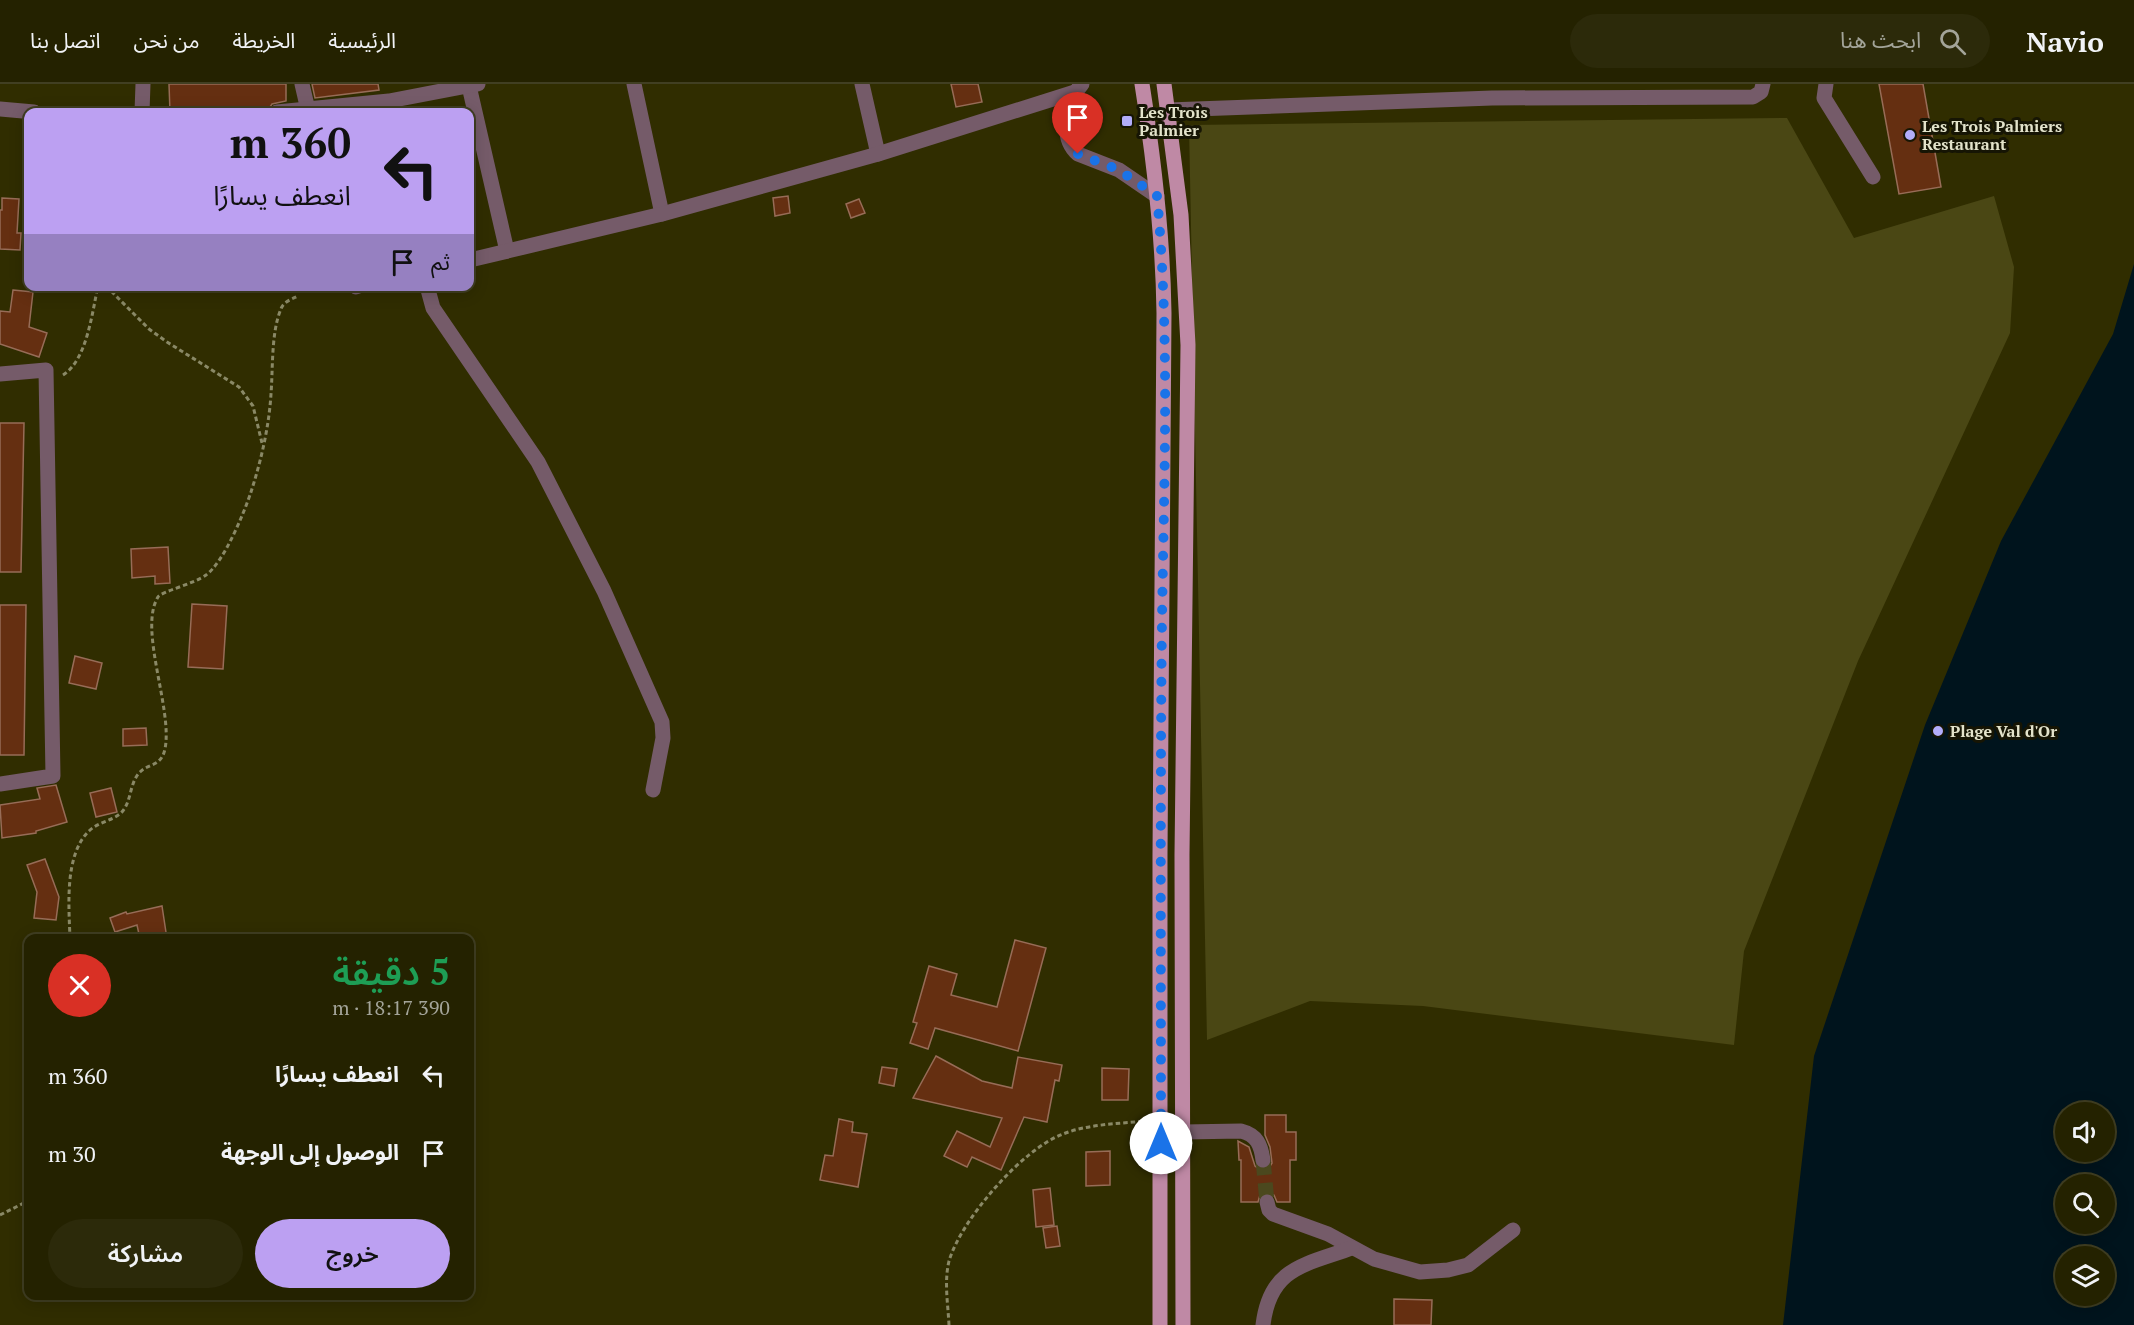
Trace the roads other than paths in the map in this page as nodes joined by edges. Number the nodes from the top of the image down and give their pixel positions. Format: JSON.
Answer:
{"nodes":[{"id":1,"x":143,"y":84,"type":"edge"},
{"id":2,"x":302,"y":84,"type":"edge"},
{"id":3,"x":634,"y":84,"type":"edge"},
{"id":4,"x":862,"y":84,"type":"edge"},
{"id":5,"x":1142,"y":84,"type":"edge"},
{"id":6,"x":1164,"y":84,"type":"edge"},
{"id":7,"x":1763,"y":84,"type":"edge"},
{"id":8,"x":1826,"y":84,"type":"edge"},
{"id":9,"x":474,"y":85,"type":"edge"},
{"id":10,"x":1074,"y":89,"type":"edge"},
{"id":11,"x":142,"y":108,"type":"edge"},
{"id":12,"x":308,"y":108,"type":"edge"},
{"id":13,"x":326,"y":108,"type":"edge"},
{"id":14,"x":0,"y":109,"type":"edge"},
{"id":15,"x":1168,"y":110,"type":"junction"},
{"id":16,"x":24,"y":111,"type":"edge"},
{"id":17,"x":878,"y":154,"type":"junction"},
{"id":18,"x":1873,"y":177,"type":"dead end"},
{"id":19,"x":1157,"y":196,"type":"junction"},
{"id":20,"x":663,"y":214,"type":"junction"},
{"id":21,"x":507,"y":251,"type":"junction"},
{"id":22,"x":474,"y":259,"type":"edge"},
{"id":23,"x":428,"y":291,"type":"edge"},
{"id":24,"x":0,"y":374,"type":"edge"},
{"id":25,"x":0,"y":784,"type":"edge"},
{"id":26,"x":653,"y":790,"type":"dead end"},
{"id":27,"x":1184,"y":1132,"type":"junction"},
{"id":28,"x":1263,"y":1160,"type":"tunnel mouth"},
{"id":29,"x":1267,"y":1202,"type":"dead end"},
{"id":30,"x":1513,"y":1230,"type":"dead end"},
{"id":31,"x":1352,"y":1248,"type":"junction"},
{"id":32,"x":1160,"y":1325,"type":"edge"},
{"id":33,"x":1183,"y":1325,"type":"edge"},
{"id":34,"x":1263,"y":1325,"type":"edge"}],
"edges":[{"from":1,"to":11,"type":"street"},
{"from":2,"to":12,"type":"street"},
{"from":3,"to":20,"type":"street"},
{"from":4,"to":17,"type":"street"},
{"from":5,"to":19,"type":"main road"},
{"from":6,"to":15,"type":"main road"},
{"from":7,"to":15,"type":"street"},
{"from":8,"to":18,"type":"street"},
{"from":9,"to":13,"type":"street"},
{"from":9,"to":21,"type":"street"},
{"from":10,"to":17,"type":"street"},
{"from":10,"to":19,"type":"street"},
{"from":14,"to":16,"type":"street"},
{"from":15,"to":27,"type":"main road"},
{"from":17,"to":20,"type":"street"},
{"from":19,"to":32,"type":"main road"},
{"from":20,"to":21,"type":"street"},
{"from":21,"to":22,"type":"street"},
{"from":23,"to":26,"type":"street"},
{"from":24,"to":25,"type":"street"},
{"from":27,"to":28,"type":"street"},
{"from":27,"to":33,"type":"main road"},
{"from":29,"to":31,"type":"street"},
{"from":30,"to":31,"type":"street"},
{"from":31,"to":34,"type":"street"}]}
